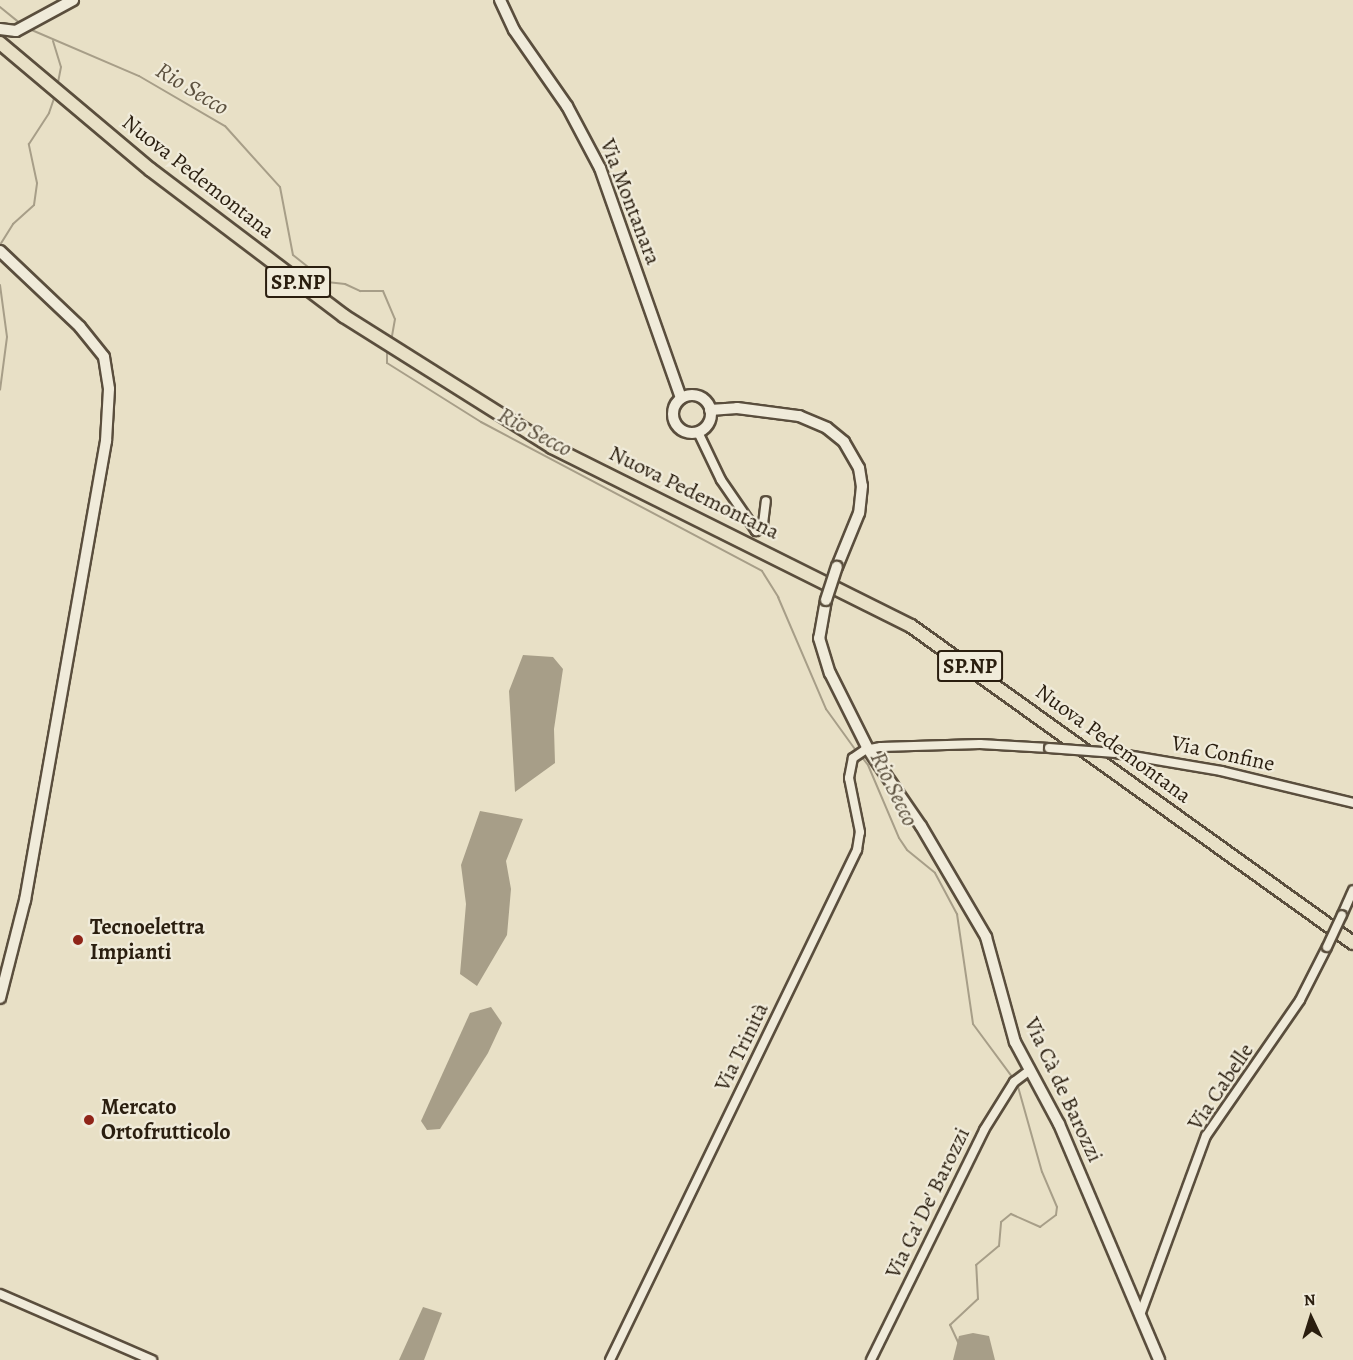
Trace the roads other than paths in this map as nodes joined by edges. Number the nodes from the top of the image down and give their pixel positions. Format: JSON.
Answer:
{"nodes":[{"id":1,"x":73,"y":0,"type":"edge"},
{"id":2,"x":500,"y":0,"type":"edge"},
{"id":3,"x":0,"y":29,"type":"edge"},
{"id":4,"x":0,"y":43,"type":"edge"},
{"id":5,"x":1,"y":252,"type":"edge"},
{"id":6,"x":681,"y":398,"type":"junction"},
{"id":7,"x":710,"y":410,"type":"junction"},
{"id":8,"x":698,"y":432,"type":"junction"},
{"id":9,"x":766,"y":501,"type":"dead end"},
{"id":10,"x":867,"y":750,"type":"junction"},
{"id":11,"x":1353,"y":803,"type":"edge"},
{"id":12,"x":1353,"y":890,"type":"edge"},
{"id":13,"x":1353,"y":943,"type":"edge"},
{"id":14,"x":0,"y":998,"type":"edge"},
{"id":15,"x":1030,"y":1070,"type":"junction"},
{"id":16,"x":0,"y":1294,"type":"edge"},
{"id":17,"x":1140,"y":1315,"type":"junction"},
{"id":18,"x":152,"y":1360,"type":"edge"},
{"id":19,"x":610,"y":1360,"type":"edge"},
{"id":20,"x":871,"y":1360,"type":"edge"},
{"id":21,"x":1159,"y":1360,"type":"edge"}],
"edges":[{"from":1,"to":3,"type":"street"},
{"from":2,"to":6,"type":"street","name":"Via Montanara"},
{"from":4,"to":13,"type":"main road","name":"Nuova Pedemontana","number":"SP.NP"},
{"from":5,"to":14,"type":"street"},
{"from":6,"to":7,"type":"street"},
{"from":6,"to":8,"type":"street"},
{"from":7,"to":8,"type":"street"},
{"from":7,"to":10,"type":"street","bridge":true},
{"from":8,"to":9,"type":"street"},
{"from":10,"to":11,"type":"street","name":"Via Confine","bridge":true},
{"from":10,"to":15,"type":"street","name":"Via Cà de Barozzi"},
{"from":10,"to":19,"type":"street","name":"Via Trinità"},
{"from":12,"to":17,"type":"street","name":"Via Cabelle","bridge":true},
{"from":15,"to":17,"type":"street","name":"Via Cà de Barozzi"},
{"from":15,"to":20,"type":"street","name":"Via Ca' De' Barozzi"},
{"from":16,"to":18,"type":"street"},
{"from":17,"to":21,"type":"street","name":"Via Cà de Barozzi"}]}
